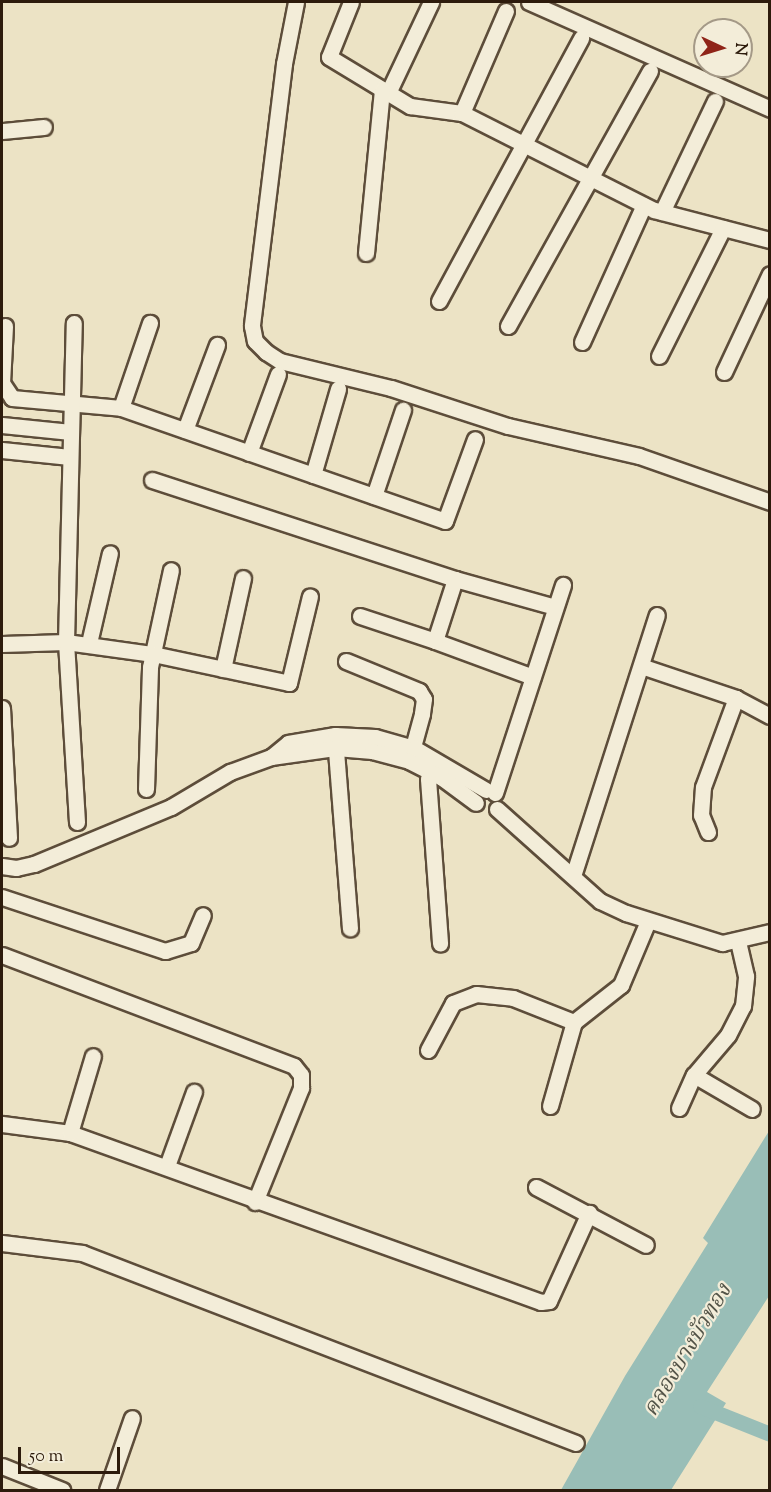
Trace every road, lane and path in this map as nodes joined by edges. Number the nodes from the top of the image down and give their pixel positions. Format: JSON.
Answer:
{"nodes":[{"id":1,"x":296,"y":2,"type":"edge"},
{"id":2,"x":351,"y":2,"type":"edge"},
{"id":3,"x":431,"y":2,"type":"edge"},
{"id":4,"x":529,"y":2,"type":"edge"},
{"id":5,"x":506,"y":10,"type":"dead end"},
{"id":6,"x":581,"y":38,"type":"dead end"},
{"id":7,"x":650,"y":71,"type":"dead end"},
{"id":8,"x":385,"y":91,"type":"junction"},
{"id":9,"x":715,"y":101,"type":"dead end"},
{"id":10,"x":770,"y":109,"type":"edge"},
{"id":11,"x":462,"y":113,"type":"junction"},
{"id":12,"x":44,"y":127,"type":"dead end"},
{"id":13,"x":2,"y":131,"type":"edge"},
{"id":14,"x":523,"y":144,"type":"junction"},
{"id":15,"x":588,"y":177,"type":"junction"},
{"id":16,"x":644,"y":205,"type":"junction"},
{"id":17,"x":663,"y":212,"type":"junction"},
{"id":18,"x":723,"y":228,"type":"junction"},
{"id":19,"x":770,"y":240,"type":"edge"},
{"id":20,"x":366,"y":253,"type":"dead end"},
{"id":21,"x":770,"y":274,"type":"edge"},
{"id":22,"x":439,"y":301,"type":"dead end"},
{"id":23,"x":74,"y":323,"type":"dead end"},
{"id":24,"x":150,"y":323,"type":"dead end"},
{"id":25,"x":5,"y":326,"type":"dead end"},
{"id":26,"x":508,"y":326,"type":"dead end"},
{"id":27,"x":582,"y":342,"type":"dead end"},
{"id":28,"x":217,"y":345,"type":"dead end"},
{"id":29,"x":659,"y":356,"type":"dead end"},
{"id":30,"x":724,"y":372,"type":"dead end"},
{"id":31,"x":278,"y":374,"type":"dead end"},
{"id":32,"x":338,"y":389,"type":"dead end"},
{"id":33,"x":72,"y":405,"type":"junction"},
{"id":34,"x":121,"y":408,"type":"junction"},
{"id":35,"x":403,"y":410,"type":"dead end"},
{"id":36,"x":2,"y":425,"type":"edge"},
{"id":37,"x":184,"y":430,"type":"junction"},
{"id":38,"x":71,"y":432,"type":"junction"},
{"id":39,"x":475,"y":439,"type":"dead end"},
{"id":40,"x":2,"y":450,"type":"edge"},
{"id":41,"x":249,"y":453,"type":"junction"},
{"id":42,"x":70,"y":457,"type":"junction"},
{"id":43,"x":313,"y":475,"type":"junction"},
{"id":44,"x":152,"y":480,"type":"dead end"},
{"id":45,"x":374,"y":496,"type":"junction"},
{"id":46,"x":770,"y":502,"type":"edge"},
{"id":47,"x":110,"y":553,"type":"dead end"},
{"id":48,"x":171,"y":570,"type":"dead end"},
{"id":49,"x":243,"y":578,"type":"dead end"},
{"id":50,"x":454,"y":579,"type":"junction"},
{"id":51,"x":563,"y":585,"type":"dead end"},
{"id":52,"x":310,"y":596,"type":"dead end"},
{"id":53,"x":555,"y":607,"type":"junction"},
{"id":54,"x":360,"y":615,"type":"dead end"},
{"id":55,"x":657,"y":615,"type":"dead end"},
{"id":56,"x":435,"y":641,"type":"junction"},
{"id":57,"x":66,"y":642,"type":"junction"},
{"id":58,"x":89,"y":643,"type":"junction"},
{"id":59,"x":2,"y":644,"type":"edge"},
{"id":60,"x":153,"y":654,"type":"junction"},
{"id":61,"x":346,"y":661,"type":"dead end"},
{"id":62,"x":640,"y":666,"type":"junction"},
{"id":63,"x":223,"y":669,"type":"junction"},
{"id":64,"x":532,"y":677,"type":"junction"},
{"id":65,"x":736,"y":698,"type":"junction"},
{"id":66,"x":2,"y":708,"type":"edge"},
{"id":67,"x":770,"y":716,"type":"edge"},
{"id":68,"x":335,"y":741,"type":"junction"},
{"id":69,"x":411,"y":755,"type":"junction"},
{"id":70,"x":433,"y":766,"type":"junction"},
{"id":71,"x":146,"y":789,"type":"dead end"},
{"id":72,"x":493,"y":797,"type":"junction"},
{"id":73,"x":476,"y":803,"type":"junction"},
{"id":74,"x":77,"y":822,"type":"dead end"},
{"id":75,"x":708,"y":832,"type":"dead end"},
{"id":76,"x":9,"y":838,"type":"dead end"},
{"id":77,"x":2,"y":866,"type":"edge"},
{"id":78,"x":573,"y":876,"type":"junction"},
{"id":79,"x":2,"y":897,"type":"edge"},
{"id":80,"x":203,"y":915,"type":"dead end"},
{"id":81,"x":648,"y":921,"type":"junction"},
{"id":82,"x":350,"y":928,"type":"dead end"},
{"id":83,"x":770,"y":932,"type":"edge"},
{"id":84,"x":738,"y":941,"type":"junction"},
{"id":85,"x":440,"y":944,"type":"dead end"},
{"id":86,"x":2,"y":955,"type":"edge"},
{"id":87,"x":574,"y":1022,"type":"junction"},
{"id":88,"x":428,"y":1050,"type":"dead end"},
{"id":89,"x":93,"y":1056,"type":"dead end"},
{"id":90,"x":694,"y":1075,"type":"junction"},
{"id":91,"x":194,"y":1092,"type":"dead end"},
{"id":92,"x":550,"y":1106,"type":"dead end"},
{"id":93,"x":679,"y":1108,"type":"dead end"},
{"id":94,"x":753,"y":1109,"type":"dead end"},
{"id":95,"x":2,"y":1124,"type":"edge"},
{"id":96,"x":70,"y":1133,"type":"junction"},
{"id":97,"x":167,"y":1166,"type":"junction"},
{"id":98,"x":536,"y":1187,"type":"dead end"},
{"id":99,"x":255,"y":1202,"type":"junction"},
{"id":100,"x":589,"y":1213,"type":"junction"},
{"id":101,"x":2,"y":1244,"type":"edge"},
{"id":102,"x":646,"y":1245,"type":"dead end"},
{"id":103,"x":132,"y":1418,"type":"dead end"},
{"id":104,"x":576,"y":1443,"type":"dead end"},
{"id":105,"x":3,"y":1472,"type":"edge"},
{"id":106,"x":45,"y":1487,"type":"edge"},
{"id":107,"x":62,"y":1491,"type":"edge"},
{"id":108,"x":107,"y":1491,"type":"edge"}],
"edges":[{"from":1,"to":46,"type":"street"},
{"from":2,"to":8,"type":"street"},
{"from":3,"to":8,"type":"street"},
{"from":4,"to":10,"type":"street"},
{"from":5,"to":11,"type":"street"},
{"from":6,"to":14,"type":"street"},
{"from":7,"to":15,"type":"street"},
{"from":8,"to":11,"type":"street"},
{"from":8,"to":20,"type":"street"},
{"from":9,"to":17,"type":"street"},
{"from":11,"to":14,"type":"street"},
{"from":12,"to":13,"type":"street"},
{"from":14,"to":15,"type":"street"},
{"from":14,"to":22,"type":"street"},
{"from":15,"to":16,"type":"street"},
{"from":15,"to":26,"type":"street"},
{"from":16,"to":17,"type":"street"},
{"from":16,"to":27,"type":"street"},
{"from":17,"to":18,"type":"street"},
{"from":18,"to":19,"type":"street"},
{"from":18,"to":29,"type":"street"},
{"from":21,"to":30,"type":"street"},
{"from":23,"to":33,"type":"street"},
{"from":24,"to":34,"type":"street"},
{"from":25,"to":33,"type":"street"},
{"from":28,"to":37,"type":"street"},
{"from":31,"to":41,"type":"street"},
{"from":32,"to":43,"type":"street"},
{"from":33,"to":34,"type":"street"},
{"from":33,"to":38,"type":"street"},
{"from":34,"to":37,"type":"street"},
{"from":35,"to":45,"type":"street"},
{"from":36,"to":38,"type":"street"},
{"from":37,"to":41,"type":"street"},
{"from":38,"to":42,"type":"street"},
{"from":39,"to":45,"type":"street"},
{"from":40,"to":42,"type":"street"},
{"from":41,"to":43,"type":"street"},
{"from":42,"to":57,"type":"street"},
{"from":43,"to":45,"type":"street"},
{"from":44,"to":50,"type":"street"},
{"from":47,"to":58,"type":"street"},
{"from":48,"to":60,"type":"street"},
{"from":49,"to":63,"type":"street"},
{"from":50,"to":53,"type":"street"},
{"from":50,"to":56,"type":"street"},
{"from":51,"to":53,"type":"street"},
{"from":52,"to":63,"type":"street"},
{"from":53,"to":64,"type":"street"},
{"from":54,"to":56,"type":"street"},
{"from":55,"to":62,"type":"street"},
{"from":56,"to":64,"type":"street"},
{"from":57,"to":58,"type":"street"},
{"from":57,"to":59,"type":"street"},
{"from":57,"to":74,"type":"street"},
{"from":58,"to":60,"type":"street"},
{"from":60,"to":63,"type":"street"},
{"from":60,"to":71,"type":"street"},
{"from":61,"to":69,"type":"street"},
{"from":62,"to":65,"type":"street"},
{"from":62,"to":78,"type":"street"},
{"from":64,"to":72,"type":"street"},
{"from":65,"to":67,"type":"street"},
{"from":65,"to":75,"type":"street"},
{"from":66,"to":76,"type":"street"},
{"from":68,"to":69,"type":"street"},
{"from":68,"to":77,"type":"street"},
{"from":68,"to":82,"type":"street"},
{"from":69,"to":70,"type":"street"},
{"from":70,"to":72,"type":"street"},
{"from":70,"to":73,"type":"street"},
{"from":70,"to":85,"type":"street"},
{"from":72,"to":73,"type":"street"},
{"from":72,"to":73,"type":"street"},
{"from":72,"to":78,"type":"street"},
{"from":78,"to":81,"type":"street"},
{"from":79,"to":80,"type":"street"},
{"from":81,"to":84,"type":"street"},
{"from":81,"to":87,"type":"street"},
{"from":83,"to":84,"type":"street"},
{"from":84,"to":90,"type":"street"},
{"from":86,"to":99,"type":"street"},
{"from":87,"to":88,"type":"street"},
{"from":87,"to":92,"type":"street"},
{"from":89,"to":96,"type":"street"},
{"from":90,"to":93,"type":"street"},
{"from":90,"to":94,"type":"street"},
{"from":91,"to":97,"type":"street"},
{"from":95,"to":96,"type":"street"},
{"from":96,"to":97,"type":"street"},
{"from":97,"to":99,"type":"street"},
{"from":98,"to":100,"type":"street"},
{"from":99,"to":100,"type":"street"},
{"from":100,"to":102,"type":"street"},
{"from":101,"to":104,"type":"street"},
{"from":103,"to":108,"type":"street"},
{"from":105,"to":106,"type":"street"},
{"from":106,"to":107,"type":"street"}]}
